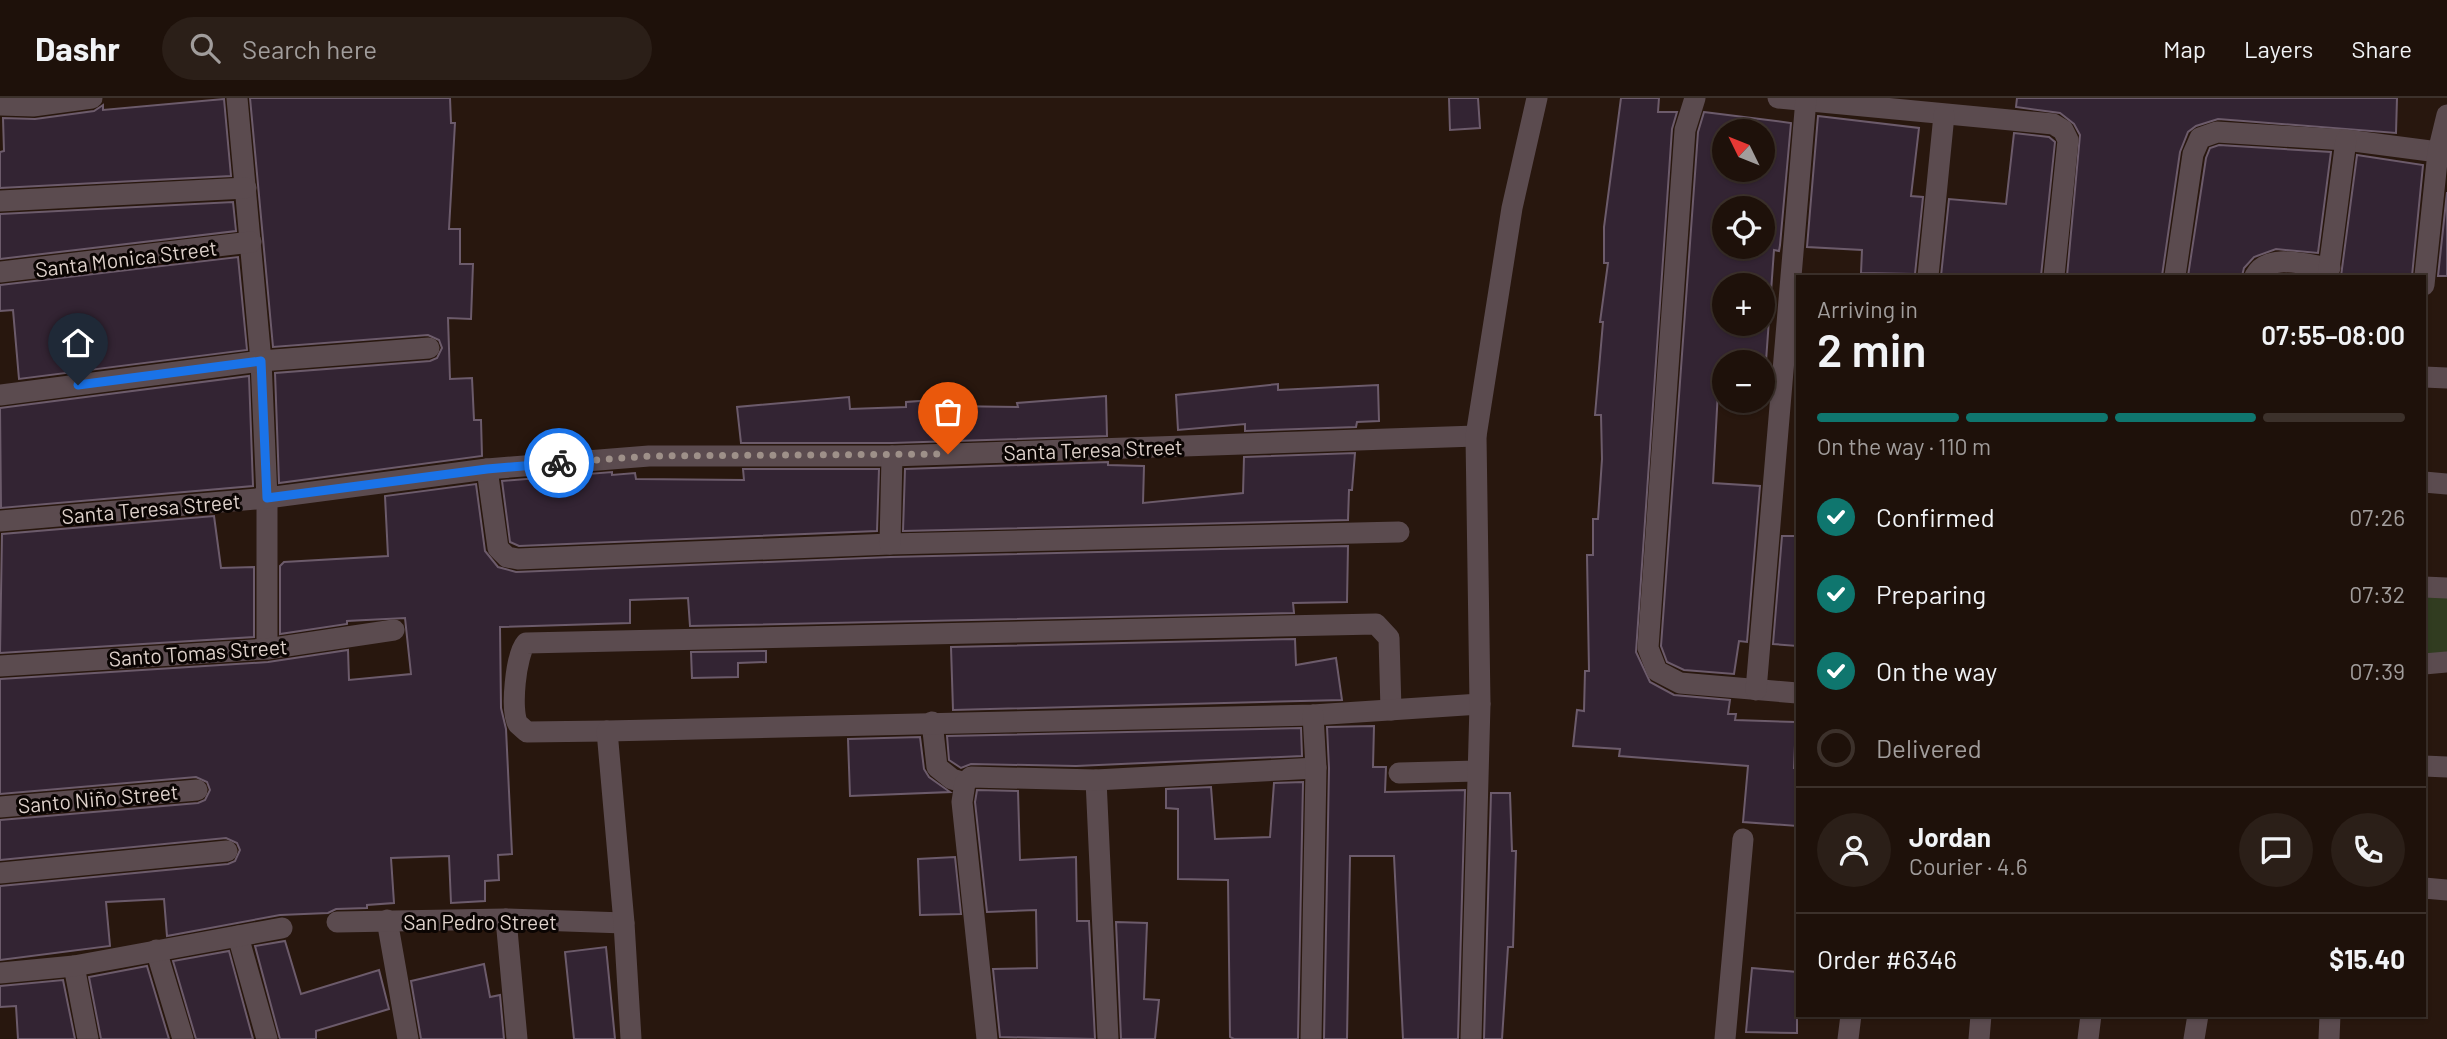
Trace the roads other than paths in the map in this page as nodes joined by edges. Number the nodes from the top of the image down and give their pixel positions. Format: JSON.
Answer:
{"nodes":[{"id":1,"x":92,"y":98,"type":"edge"},
{"id":2,"x":237,"y":98,"type":"edge"},
{"id":3,"x":1537,"y":98,"type":"edge"},
{"id":4,"x":1695,"y":98,"type":"edge"},
{"id":5,"x":1778,"y":98,"type":"edge"},
{"id":6,"x":1806,"y":99,"type":"edge"},
{"id":7,"x":0,"y":105,"type":"edge"},
{"id":8,"x":1944,"y":115,"type":"junction"},
{"id":9,"x":2447,"y":115,"type":"edge"},
{"id":10,"x":2346,"y":140,"type":"junction"},
{"id":11,"x":2438,"y":152,"type":"junction"},
{"id":12,"x":246,"y":188,"type":"junction"},
{"id":13,"x":0,"y":201,"type":"edge"},
{"id":14,"x":251,"y":242,"type":"junction"},
{"id":15,"x":2436,"y":262,"type":"edge"},
{"id":16,"x":0,"y":272,"type":"edge"},
{"id":17,"x":2257,"y":272,"type":"edge"},
{"id":18,"x":2329,"y":272,"type":"edge"},
{"id":19,"x":1928,"y":275,"type":"edge"},
{"id":20,"x":2054,"y":275,"type":"edge"},
{"id":21,"x":2175,"y":275,"type":"edge"},
{"id":22,"x":2426,"y":281,"type":"edge"},
{"id":23,"x":429,"y":348,"type":"dead end"},
{"id":24,"x":261,"y":361,"type":"junction"},
{"id":25,"x":2426,"y":377,"type":"edge"},
{"id":26,"x":2447,"y":378,"type":"edge"},
{"id":27,"x":0,"y":395,"type":"edge"},
{"id":28,"x":1476,"y":436,"type":"junction"},
{"id":29,"x":892,"y":456,"type":"junction"},
{"id":30,"x":487,"y":469,"type":"junction"},
{"id":31,"x":2426,"y":482,"type":"edge"},
{"id":32,"x":2447,"y":484,"type":"edge"},
{"id":33,"x":267,"y":498,"type":"junction"},
{"id":34,"x":0,"y":521,"type":"edge"},
{"id":35,"x":1399,"y":532,"type":"dead end"},
{"id":36,"x":890,"y":544,"type":"junction"},
{"id":37,"x":2426,"y":587,"type":"edge"},
{"id":38,"x":2447,"y":588,"type":"edge"},
{"id":39,"x":394,"y":630,"type":"dead end"},
{"id":40,"x":267,"y":649,"type":"junction"},
{"id":41,"x":2447,"y":662,"type":"edge"},
{"id":42,"x":2426,"y":664,"type":"edge"},
{"id":43,"x":0,"y":666,"type":"edge"},
{"id":44,"x":1756,"y":690,"type":"junction"},
{"id":45,"x":1796,"y":693,"type":"edge"},
{"id":46,"x":1480,"y":704,"type":"junction"},
{"id":47,"x":1391,"y":710,"type":"junction"},
{"id":48,"x":1313,"y":715,"type":"junction"},
{"id":49,"x":932,"y":722,"type":"junction"},
{"id":50,"x":607,"y":731,"type":"junction"},
{"id":51,"x":2426,"y":766,"type":"edge"},
{"id":52,"x":2447,"y":767,"type":"edge"},
{"id":53,"x":1316,"y":768,"type":"junction"},
{"id":54,"x":1477,"y":771,"type":"junction"},
{"id":55,"x":1399,"y":773,"type":"dead end"},
{"id":56,"x":1096,"y":780,"type":"junction"},
{"id":57,"x":965,"y":783,"type":"junction"},
{"id":58,"x":197,"y":790,"type":"dead end"},
{"id":59,"x":0,"y":807,"type":"edge"},
{"id":60,"x":1743,"y":839,"type":"dead end"},
{"id":61,"x":226,"y":851,"type":"dead end"},
{"id":62,"x":0,"y":873,"type":"edge"},
{"id":63,"x":2426,"y":888,"type":"edge"},
{"id":64,"x":2447,"y":890,"type":"edge"},
{"id":65,"x":506,"y":919,"type":"junction"},
{"id":66,"x":387,"y":920,"type":"junction"},
{"id":67,"x":337,"y":922,"type":"dead end"},
{"id":68,"x":624,"y":923,"type":"junction"},
{"id":69,"x":282,"y":928,"type":"dead end"},
{"id":70,"x":239,"y":936,"type":"junction"},
{"id":71,"x":156,"y":950,"type":"junction"},
{"id":72,"x":74,"y":966,"type":"junction"},
{"id":73,"x":0,"y":973,"type":"edge"},
{"id":74,"x":1851,"y":1017,"type":"edge"},
{"id":75,"x":1981,"y":1017,"type":"edge"},
{"id":76,"x":2091,"y":1017,"type":"edge"},
{"id":77,"x":2198,"y":1017,"type":"edge"},
{"id":78,"x":2330,"y":1017,"type":"edge"},
{"id":79,"x":88,"y":1039,"type":"edge"},
{"id":80,"x":183,"y":1039,"type":"edge"},
{"id":81,"x":267,"y":1039,"type":"edge"},
{"id":82,"x":408,"y":1039,"type":"edge"},
{"id":83,"x":517,"y":1039,"type":"edge"},
{"id":84,"x":631,"y":1039,"type":"edge"},
{"id":85,"x":986,"y":1039,"type":"edge"},
{"id":86,"x":1108,"y":1039,"type":"edge"},
{"id":87,"x":1311,"y":1039,"type":"edge"},
{"id":88,"x":1471,"y":1039,"type":"edge"},
{"id":89,"x":1725,"y":1039,"type":"edge"},
{"id":90,"x":1848,"y":1039,"type":"edge"},
{"id":91,"x":1979,"y":1039,"type":"edge"},
{"id":92,"x":2088,"y":1039,"type":"edge"},
{"id":93,"x":2194,"y":1039,"type":"edge"},
{"id":94,"x":2329,"y":1039,"type":"edge"}],
"edges":[{"from":1,"to":7,"type":"street"},
{"from":2,"to":12,"type":"street"},
{"from":3,"to":28,"type":"street"},
{"from":4,"to":44,"type":"street"},
{"from":5,"to":6,"type":"street"},
{"from":6,"to":8,"type":"street"},
{"from":6,"to":44,"type":"street"},
{"from":8,"to":19,"type":"street"},
{"from":8,"to":20,"type":"street"},
{"from":9,"to":11,"type":"street"},
{"from":10,"to":11,"type":"street"},
{"from":10,"to":18,"type":"street"},
{"from":10,"to":21,"type":"street"},
{"from":11,"to":15,"type":"street"},
{"from":12,"to":13,"type":"street"},
{"from":12,"to":14,"type":"street"},
{"from":14,"to":16,"type":"street","name":"Santa Monica Street"},
{"from":14,"to":24,"type":"street"},
{"from":15,"to":22,"type":"street"},
{"from":17,"to":18,"type":"street"},
{"from":23,"to":24,"type":"street"},
{"from":24,"to":27,"type":"street"},
{"from":24,"to":33,"type":"street"},
{"from":25,"to":26,"type":"street"},
{"from":28,"to":29,"type":"street","name":"Santa Teresa Street"},
{"from":28,"to":46,"type":"street"},
{"from":29,"to":30,"type":"street","name":"Santa Teresa Street"},
{"from":29,"to":36,"type":"street"},
{"from":30,"to":33,"type":"street","name":"Santa Teresa Street"},
{"from":30,"to":36,"type":"street"},
{"from":31,"to":32,"type":"street"},
{"from":33,"to":34,"type":"street","name":"Santa Teresa Street"},
{"from":33,"to":40,"type":"street"},
{"from":35,"to":36,"type":"street"},
{"from":37,"to":38,"type":"street"},
{"from":39,"to":40,"type":"street","name":"Santo Tomas Street"},
{"from":40,"to":43,"type":"street","name":"Santo Tomas Street"},
{"from":41,"to":42,"type":"street"},
{"from":44,"to":45,"type":"street"},
{"from":46,"to":47,"type":"street"},
{"from":46,"to":54,"type":"street"},
{"from":47,"to":48,"type":"street"},
{"from":47,"to":50,"type":"street"},
{"from":48,"to":49,"type":"street"},
{"from":48,"to":53,"type":"street"},
{"from":49,"to":50,"type":"street"},
{"from":49,"to":57,"type":"street"},
{"from":50,"to":68,"type":"street"},
{"from":51,"to":52,"type":"street"},
{"from":53,"to":56,"type":"street"},
{"from":53,"to":87,"type":"street"},
{"from":54,"to":55,"type":"street"},
{"from":54,"to":88,"type":"street"},
{"from":56,"to":57,"type":"street"},
{"from":56,"to":86,"type":"street"},
{"from":57,"to":85,"type":"street"},
{"from":58,"to":59,"type":"street","name":"Santo Niño Street"},
{"from":60,"to":89,"type":"street"},
{"from":61,"to":62,"type":"street"},
{"from":63,"to":64,"type":"street"},
{"from":65,"to":66,"type":"street","name":"San Pedro Street"},
{"from":65,"to":68,"type":"street","name":"San Pedro Street"},
{"from":65,"to":83,"type":"street"},
{"from":66,"to":67,"type":"street","name":"San Pedro Street"},
{"from":66,"to":82,"type":"street"},
{"from":68,"to":84,"type":"street"},
{"from":69,"to":70,"type":"street"},
{"from":70,"to":71,"type":"street"},
{"from":70,"to":81,"type":"street"},
{"from":71,"to":72,"type":"street"},
{"from":71,"to":80,"type":"street"},
{"from":72,"to":73,"type":"street"},
{"from":72,"to":79,"type":"street"},
{"from":74,"to":90,"type":"street"},
{"from":75,"to":91,"type":"street"},
{"from":76,"to":92,"type":"street"},
{"from":77,"to":93,"type":"street"},
{"from":78,"to":94,"type":"street"}]}
